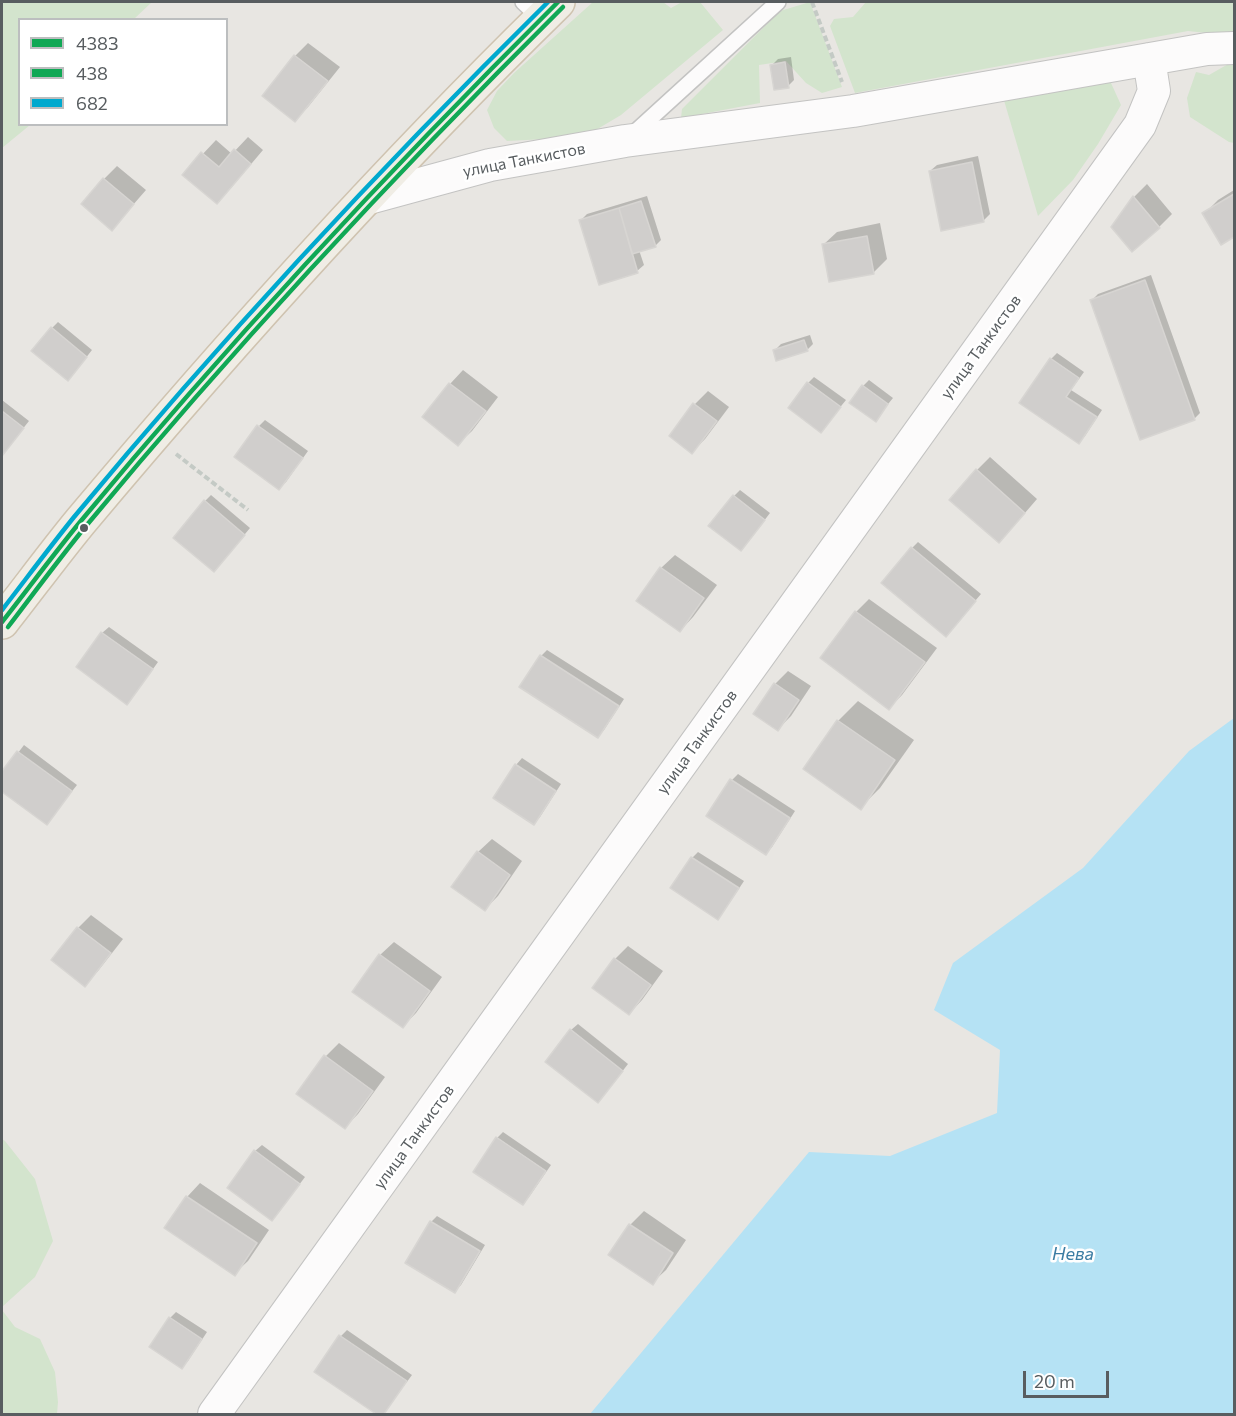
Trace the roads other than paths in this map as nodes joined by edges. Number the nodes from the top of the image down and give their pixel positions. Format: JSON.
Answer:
{"nodes":[{"id":1,"x":778,"y":2,"type":"edge"},
{"id":2,"x":541,"y":7,"type":"edge"},
{"id":3,"x":1234,"y":48,"type":"edge"},
{"id":4,"x":1149,"y":60,"type":"junction"},
{"id":5,"x":626,"y":141,"type":"junction"},
{"id":6,"x":365,"y":199,"type":"junction"},
{"id":7,"x":2,"y":622,"type":"edge"},
{"id":8,"x":214,"y":1414,"type":"edge"}],
"edges":[{"from":1,"to":5,"type":"lane"},
{"from":2,"to":6,"type":"main road"},
{"from":3,"to":4,"type":"street","name":"улица Танкистов"},
{"from":4,"to":5,"type":"street","name":"улица Танкистов"},
{"from":4,"to":8,"type":"street","name":"улица Танкистов"},
{"from":5,"to":6,"type":"street","name":"улица Танкистов"},
{"from":6,"to":7,"type":"main road"}]}
